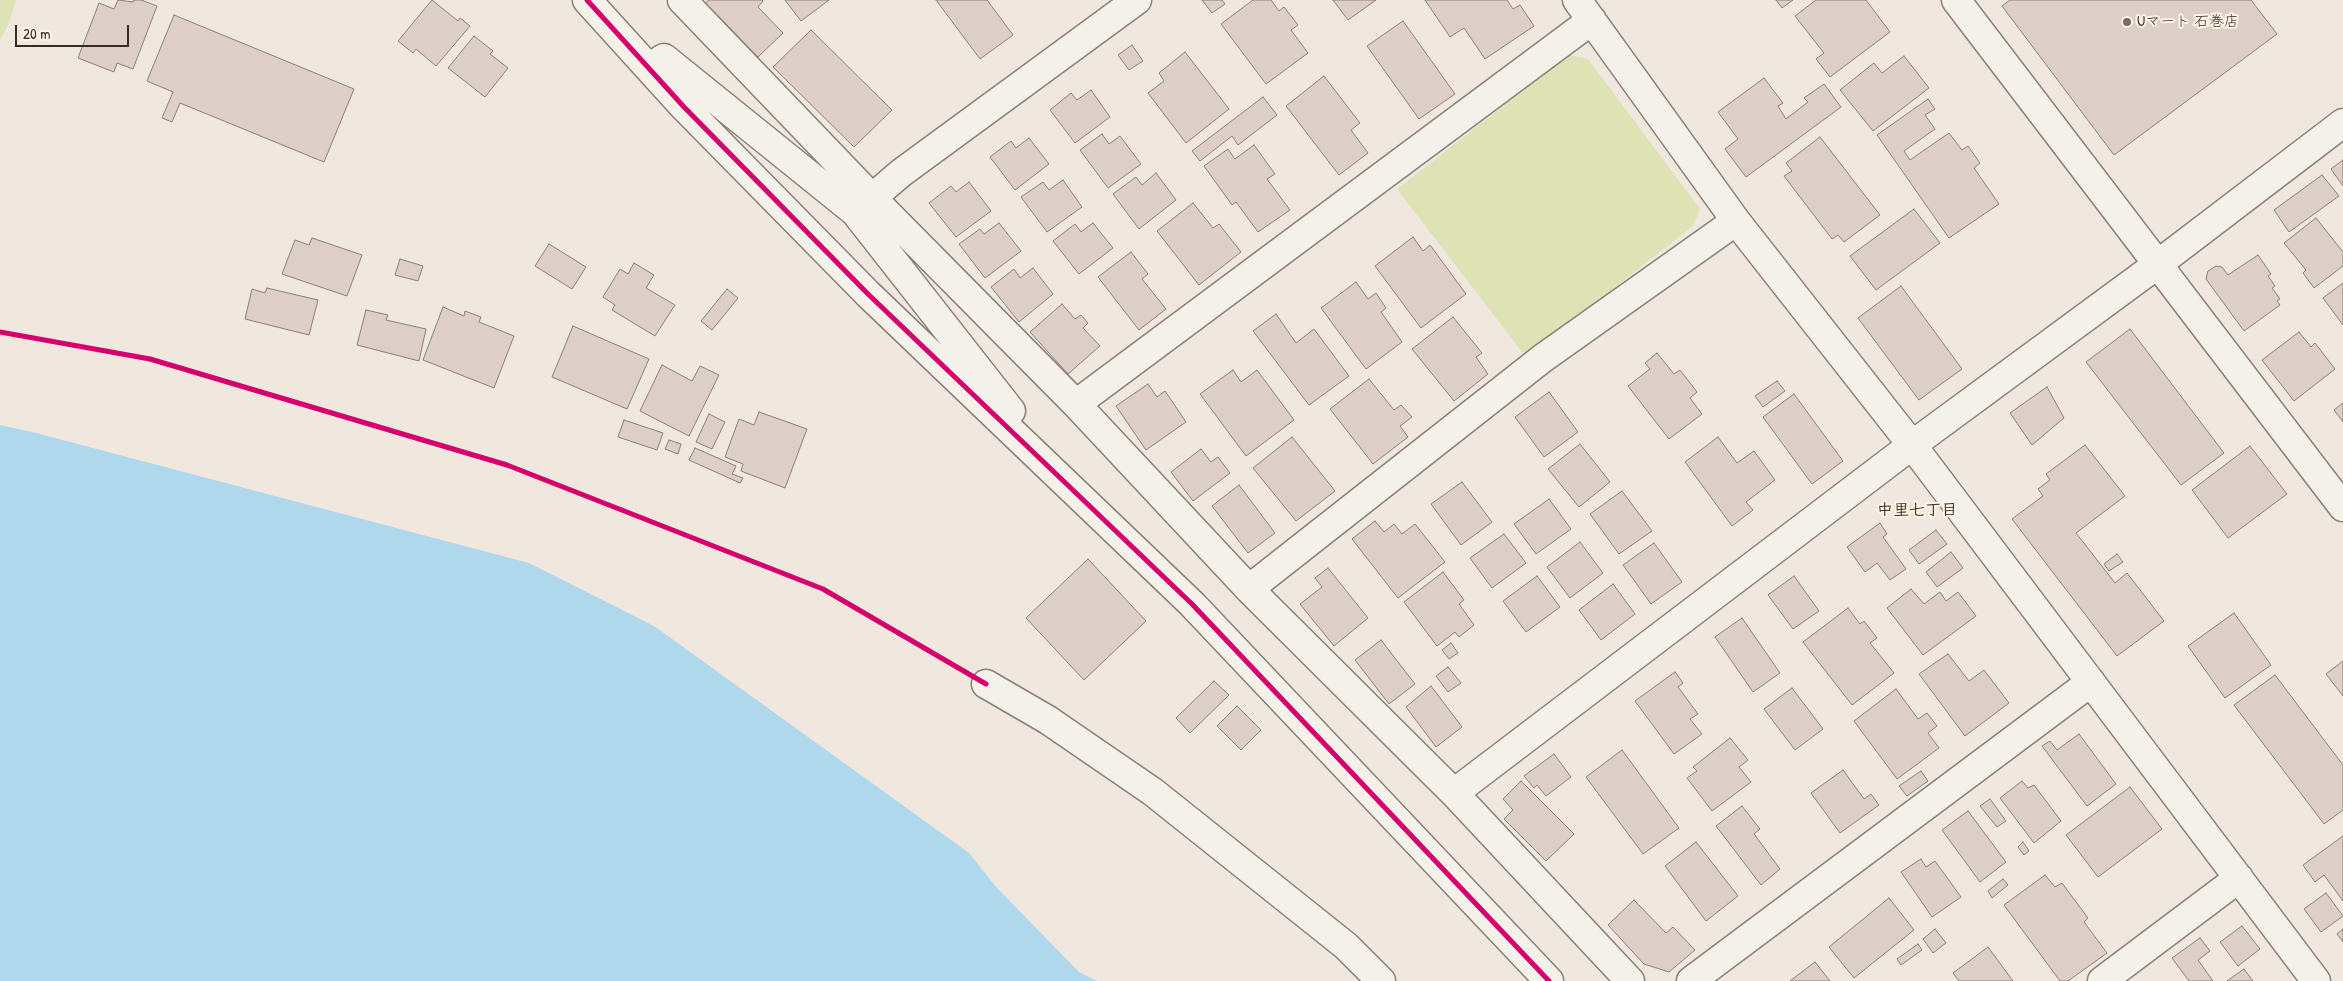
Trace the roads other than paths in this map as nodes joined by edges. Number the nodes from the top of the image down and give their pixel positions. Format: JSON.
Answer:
{"nodes":[{"id":1,"x":587,"y":0,"type":"edge"},
{"id":2,"x":682,"y":0,"type":"edge"},
{"id":3,"x":1137,"y":0,"type":"edge"},
{"id":4,"x":1956,"y":0,"type":"edge"},
{"id":5,"x":1584,"y":10,"type":"edge"},
{"id":6,"x":649,"y":68,"type":"junction"},
{"id":7,"x":2343,"y":123,"type":"edge"},
{"id":8,"x":864,"y":205,"type":"junction"},
{"id":9,"x":1736,"y":221,"type":"junction"},
{"id":10,"x":2158,"y":264,"type":"junction"},
{"id":11,"x":1076,"y":404,"type":"junction"},
{"id":12,"x":1001,"y":422,"type":"junction"},
{"id":13,"x":1912,"y":446,"type":"junction"},
{"id":14,"x":2343,"y":507,"type":"edge"},
{"id":15,"x":1249,"y":589,"type":"junction"},
{"id":16,"x":2091,"y":682,"type":"junction"},
{"id":17,"x":986,"y":684,"type":"dead end"},
{"id":18,"x":1454,"y":793,"type":"junction"},
{"id":19,"x":2239,"y":878,"type":"junction"},
{"id":20,"x":1381,"y":981,"type":"edge"},
{"id":21,"x":1549,"y":981,"type":"edge"},
{"id":22,"x":1630,"y":981,"type":"edge"},
{"id":23,"x":1691,"y":981,"type":"edge"},
{"id":24,"x":2102,"y":981,"type":"edge"},
{"id":25,"x":2316,"y":981,"type":"edge"}],
"edges":[{"from":1,"to":6,"type":"street"},
{"from":2,"to":8,"type":"street"},
{"from":3,"to":8,"type":"street"},
{"from":4,"to":10,"type":"street"},
{"from":5,"to":9,"type":"street"},
{"from":5,"to":11,"type":"street"},
{"from":6,"to":8,"type":"street"},
{"from":6,"to":12,"type":"street"},
{"from":7,"to":10,"type":"street"},
{"from":8,"to":11,"type":"street"},
{"from":8,"to":12,"type":"street"},
{"from":9,"to":13,"type":"street"},
{"from":9,"to":15,"type":"street"},
{"from":10,"to":13,"type":"street"},
{"from":10,"to":14,"type":"street"},
{"from":11,"to":15,"type":"street"},
{"from":12,"to":21,"type":"street"},
{"from":13,"to":16,"type":"street"},
{"from":13,"to":18,"type":"street"},
{"from":15,"to":18,"type":"street"},
{"from":16,"to":19,"type":"street"},
{"from":16,"to":23,"type":"street"},
{"from":17,"to":20,"type":"street"},
{"from":18,"to":22,"type":"street"},
{"from":19,"to":24,"type":"street"},
{"from":19,"to":25,"type":"street"}]}
